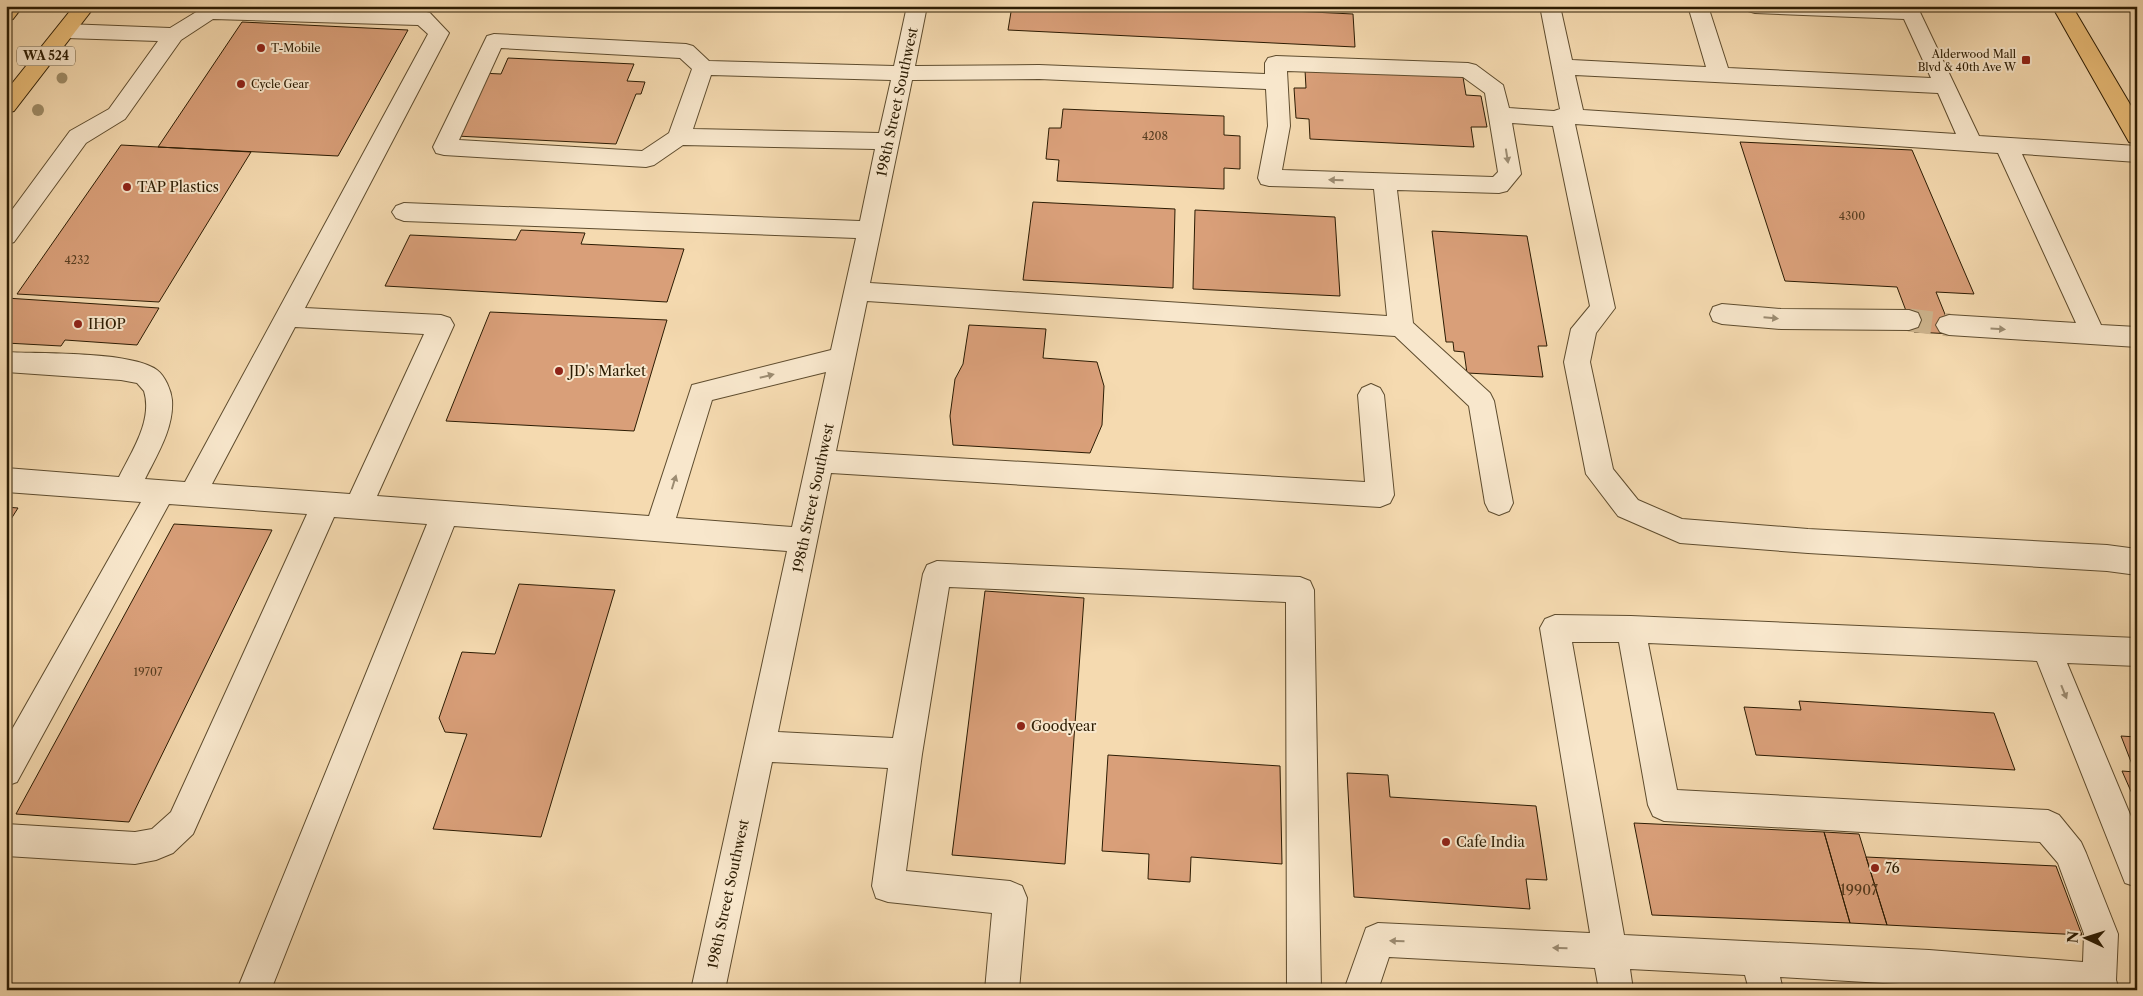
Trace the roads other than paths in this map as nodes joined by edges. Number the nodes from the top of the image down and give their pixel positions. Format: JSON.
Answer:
{"nodes":[{"id":1,"x":13,"y":6,"type":"edge"},
{"id":2,"x":85,"y":6,"type":"edge"},
{"id":3,"x":917,"y":6,"type":"edge"},
{"id":4,"x":1550,"y":6,"type":"edge"},
{"id":5,"x":1698,"y":6,"type":"edge"},
{"id":6,"x":1755,"y":6,"type":"edge"},
{"id":7,"x":2062,"y":6,"type":"edge"},
{"id":8,"x":1915,"y":10,"type":"edge"},
{"id":9,"x":6,"y":14,"type":"edge"},
{"id":10,"x":66,"y":31,"type":"junction"},
{"id":11,"x":174,"y":35,"type":"junction"},
{"id":12,"x":1563,"y":67,"type":"junction"},
{"id":13,"x":702,"y":68,"type":"junction"},
{"id":14,"x":903,"y":73,"type":"junction"},
{"id":15,"x":1719,"y":74,"type":"junction"},
{"id":16,"x":1276,"y":82,"type":"junction"},
{"id":17,"x":1946,"y":86,"type":"junction"},
{"id":18,"x":6,"y":106,"type":"edge"},
{"id":19,"x":1501,"y":115,"type":"junction"},
{"id":20,"x":1568,"y":118,"type":"junction"},
{"id":21,"x":2137,"y":136,"type":"edge"},
{"id":22,"x":679,"y":137,"type":"junction"},
{"id":23,"x":889,"y":141,"type":"junction"},
{"id":24,"x":1971,"y":143,"type":"junction"},
{"id":25,"x":2006,"y":145,"type":"junction"},
{"id":26,"x":2137,"y":154,"type":"edge"},
{"id":27,"x":1385,"y":182,"type":"junction"},
{"id":28,"x":404,"y":212,"type":"dead end"},
{"id":29,"x":870,"y":230,"type":"junction"},
{"id":30,"x":6,"y":236,"type":"edge"},
{"id":31,"x":856,"y":291,"type":"junction"},
{"id":32,"x":1722,"y":314,"type":"dead end"},
{"id":33,"x":287,"y":317,"type":"junction"},
{"id":34,"x":1909,"y":320,"type":"tunnel mouth"},
{"id":35,"x":1949,"y":325,"type":"tunnel mouth"},
{"id":36,"x":1400,"y":327,"type":"junction"},
{"id":37,"x":2093,"y":334,"type":"junction"},
{"id":38,"x":2137,"y":337,"type":"edge"},
{"id":39,"x":842,"y":358,"type":"junction"},
{"id":40,"x":6,"y":362,"type":"edge"},
{"id":41,"x":1371,"y":395,"type":"dead end"},
{"id":42,"x":821,"y":460,"type":"junction"},
{"id":43,"x":6,"y":480,"type":"edge"},
{"id":44,"x":128,"y":487,"type":"junction"},
{"id":45,"x":162,"y":490,"type":"junction"},
{"id":46,"x":194,"y":492,"type":"junction"},
{"id":47,"x":326,"y":503,"type":"junction"},
{"id":48,"x":1499,"y":503,"type":"dead end"},
{"id":49,"x":359,"y":506,"type":"junction"},
{"id":50,"x":446,"y":512,"type":"junction"},
{"id":51,"x":659,"y":528,"type":"junction"},
{"id":52,"x":804,"y":540,"type":"junction"},
{"id":53,"x":2137,"y":562,"type":"edge"},
{"id":54,"x":1631,"y":629,"type":"junction"},
{"id":55,"x":2046,"y":647,"type":"junction"},
{"id":56,"x":2137,"y":652,"type":"edge"},
{"id":57,"x":760,"y":746,"type":"junction"},
{"id":58,"x":906,"y":754,"type":"junction"},
{"id":59,"x":6,"y":771,"type":"edge"},
{"id":60,"x":6,"y":840,"type":"edge"},
{"id":61,"x":2137,"y":871,"type":"edge"},
{"id":62,"x":1608,"y":950,"type":"junction"},
{"id":63,"x":1758,"y":958,"type":"junction"},
{"id":64,"x":1933,"y":978,"type":"edge"},
{"id":65,"x":2101,"y":985,"type":"edge"},
{"id":66,"x":254,"y":990,"type":"edge"},
{"id":67,"x":708,"y":990,"type":"edge"},
{"id":68,"x":1002,"y":990,"type":"edge"},
{"id":69,"x":1304,"y":990,"type":"edge"},
{"id":70,"x":1361,"y":990,"type":"edge"},
{"id":71,"x":1616,"y":990,"type":"edge"},
{"id":72,"x":1766,"y":990,"type":"edge"}],
"edges":[{"from":1,"to":9,"type":"main road"},
{"from":2,"to":10,"type":"main road","number":"WA 524"},
{"from":3,"to":14,"type":"street","name":"198th Street Southwest"},
{"from":4,"to":12,"type":"street"},
{"from":5,"to":15,"type":"street"},
{"from":6,"to":8,"type":"street"},
{"from":7,"to":21,"type":"main road"},
{"from":8,"to":17,"type":"street"},
{"from":10,"to":11,"type":"street"},
{"from":10,"to":18,"type":"main road","number":"WA 524"},
{"from":11,"to":30,"type":"street"},
{"from":11,"to":33,"type":"street"},
{"from":12,"to":15,"type":"street"},
{"from":12,"to":20,"type":"street"},
{"from":13,"to":14,"type":"street"},
{"from":13,"to":22,"type":"street"},
{"from":13,"to":22,"type":"street"},
{"from":14,"to":16,"type":"street"},
{"from":14,"to":23,"type":"street","name":"198th Street Southwest"},
{"from":15,"to":17,"type":"street"},
{"from":16,"to":19,"type":"street"},
{"from":27,"to":16,"type":"street","one_way":true},
{"from":17,"to":24,"type":"street"},
{"from":19,"to":20,"type":"street"},
{"from":19,"to":27,"type":"street","one_way":true},
{"from":20,"to":24,"type":"street"},
{"from":20,"to":53,"type":"street"},
{"from":22,"to":23,"type":"street"},
{"from":23,"to":29,"type":"street","name":"198th Street Southwest"},
{"from":24,"to":25,"type":"street"},
{"from":25,"to":26,"type":"street"},
{"from":25,"to":37,"type":"street"},
{"from":27,"to":36,"type":"street"},
{"from":28,"to":29,"type":"street"},
{"from":29,"to":31,"type":"street","name":"198th Street Southwest"},
{"from":31,"to":36,"type":"street"},
{"from":31,"to":39,"type":"street","name":"198th Street Southwest"},
{"from":32,"to":34,"type":"street","one_way":true},
{"from":33,"to":46,"type":"street"},
{"from":33,"to":49,"type":"street"},
{"from":35,"to":37,"type":"street","one_way":true},
{"from":36,"to":48,"type":"street"},
{"from":37,"to":38,"type":"street"},
{"from":39,"to":42,"type":"street","name":"198th Street Southwest"},
{"from":51,"to":39,"type":"street","one_way":true},
{"from":40,"to":44,"type":"street"},
{"from":41,"to":42,"type":"street"},
{"from":42,"to":52,"type":"street","name":"198th Street Southwest"},
{"from":43,"to":44,"type":"street"},
{"from":44,"to":45,"type":"street"},
{"from":45,"to":46,"type":"street"},
{"from":45,"to":59,"type":"street"},
{"from":46,"to":47,"type":"street"},
{"from":47,"to":49,"type":"street"},
{"from":47,"to":60,"type":"street"},
{"from":49,"to":50,"type":"street"},
{"from":50,"to":51,"type":"street"},
{"from":50,"to":66,"type":"street"},
{"from":51,"to":52,"type":"street"},
{"from":52,"to":57,"type":"street","name":"198th Street Southwest"},
{"from":54,"to":55,"type":"street"},
{"from":54,"to":62,"type":"street"},
{"from":54,"to":65,"type":"street"},
{"from":55,"to":56,"type":"street"},
{"from":55,"to":61,"type":"street","one_way":true},
{"from":57,"to":58,"type":"street"},
{"from":57,"to":67,"type":"street","name":"198th Street Southwest"},
{"from":58,"to":68,"type":"street"},
{"from":58,"to":69,"type":"street"},
{"from":62,"to":63,"type":"street"},
{"from":62,"to":70,"type":"street","one_way":true},
{"from":62,"to":71,"type":"street"},
{"from":63,"to":64,"type":"street"},
{"from":63,"to":72,"type":"street"},
{"from":64,"to":65,"type":"street"}]}
